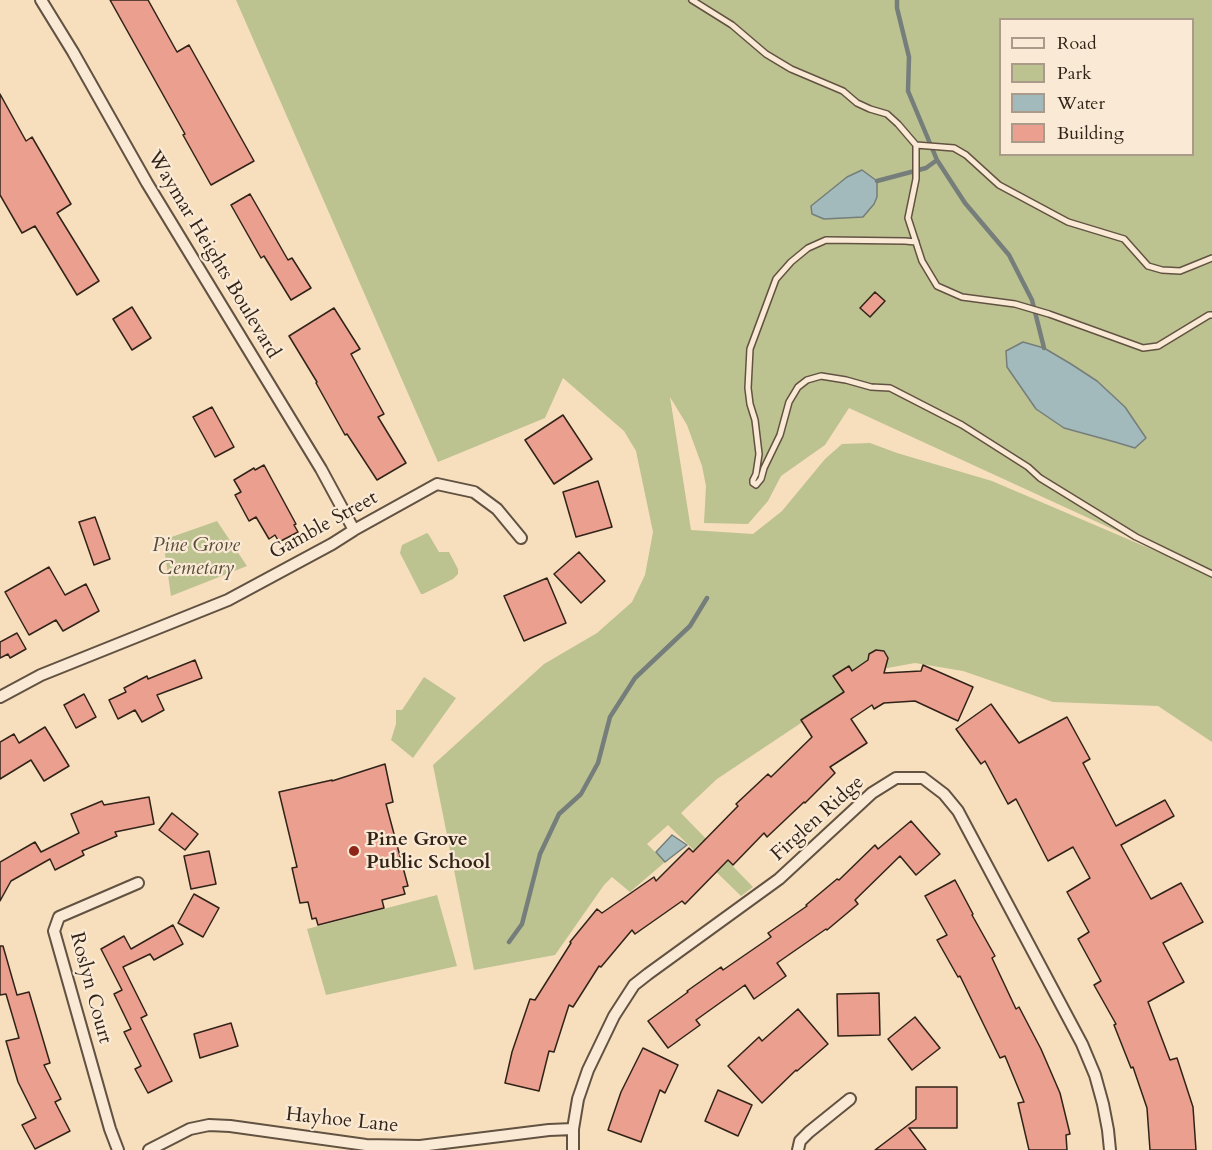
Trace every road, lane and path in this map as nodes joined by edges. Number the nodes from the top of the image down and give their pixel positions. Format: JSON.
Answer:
{"nodes":[{"id":1,"x":40,"y":0,"type":"edge"},
{"id":2,"x":692,"y":0,"type":"edge"},
{"id":3,"x":918,"y":145,"type":"junction"},
{"id":4,"x":916,"y":242,"type":"junction"},
{"id":5,"x":1212,"y":258,"type":"edge"},
{"id":6,"x":1212,"y":315,"type":"edge"},
{"id":7,"x":354,"y":530,"type":"junction"},
{"id":8,"x":521,"y":538,"type":"dead end"},
{"id":9,"x":1212,"y":574,"type":"edge"},
{"id":10,"x":0,"y":697,"type":"edge"},
{"id":11,"x":138,"y":883,"type":"dead end"},
{"id":12,"x":850,"y":1099,"type":"dead end"},
{"id":13,"x":573,"y":1129,"type":"junction"},
{"id":14,"x":366,"y":1148,"type":"edge"},
{"id":15,"x":118,"y":1150,"type":"edge"},
{"id":16,"x":149,"y":1150,"type":"edge"},
{"id":17,"x":573,"y":1150,"type":"edge"},
{"id":18,"x":798,"y":1150,"type":"edge"},
{"id":19,"x":1110,"y":1150,"type":"edge"}],
"edges":[{"from":1,"to":7,"type":"street","name":"Waymar Heights Boulevard"},
{"from":2,"to":3,"type":"lane"},
{"from":3,"to":4,"type":"lane"},
{"from":3,"to":5,"type":"lane"},
{"from":4,"to":6,"type":"lane"},
{"from":4,"to":9,"type":"lane"},
{"from":7,"to":8,"type":"street","name":"Gamble Street"},
{"from":7,"to":10,"type":"street","name":"Gamble Street"},
{"from":11,"to":15,"type":"street","name":"Roslyn Court"},
{"from":12,"to":18,"type":"street"},
{"from":13,"to":14,"type":"street","name":"Hayhoe Lane"},
{"from":13,"to":17,"type":"street","name":"Firglen Ridge"},
{"from":13,"to":19,"type":"street","name":"Firglen Ridge"},
{"from":14,"to":16,"type":"street","name":"Hayhoe Lane"}]}
